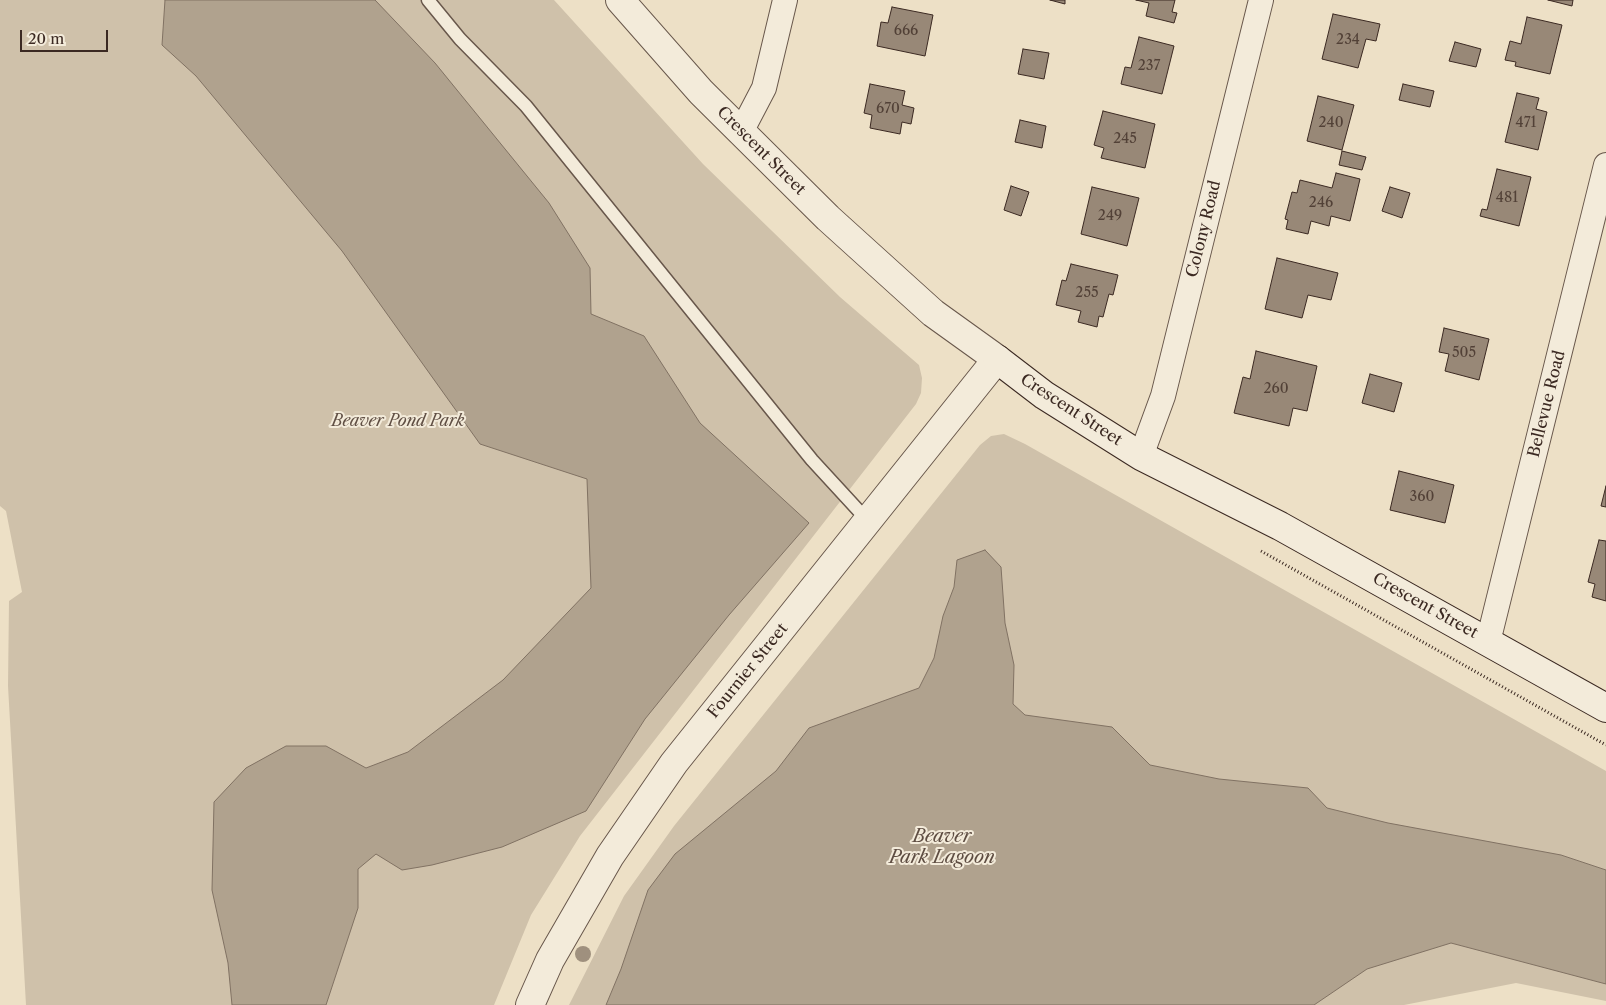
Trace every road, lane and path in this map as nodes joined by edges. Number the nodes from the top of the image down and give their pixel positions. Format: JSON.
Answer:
{"nodes":[{"id":1,"x":428,"y":0,"type":"edge"},
{"id":2,"x":620,"y":0,"type":"edge"},
{"id":3,"x":785,"y":0,"type":"edge"},
{"id":4,"x":1260,"y":0,"type":"edge"},
{"id":5,"x":742,"y":132,"type":"junction"},
{"id":6,"x":1606,"y":165,"type":"edge"},
{"id":7,"x":997,"y":359,"type":"junction"},
{"id":8,"x":1141,"y":456,"type":"junction"},
{"id":9,"x":869,"y":522,"type":"junction"},
{"id":10,"x":1488,"y":642,"type":"junction"},
{"id":11,"x":1606,"y":708,"type":"edge"},
{"id":12,"x":530,"y":1005,"type":"edge"}],
"edges":[{"from":1,"to":9,"type":"lane"},
{"from":2,"to":5,"type":"street","name":"Crescent Street"},
{"from":3,"to":5,"type":"street"},
{"from":4,"to":8,"type":"street","name":"Colony Road"},
{"from":5,"to":7,"type":"street","name":"Crescent Street"},
{"from":6,"to":10,"type":"street","name":"Bellevue Road"},
{"from":7,"to":8,"type":"street","name":"Crescent Street"},
{"from":7,"to":9,"type":"street","name":"Fournier Street"},
{"from":8,"to":10,"type":"street","name":"Crescent Street"},
{"from":9,"to":12,"type":"street","name":"Fournier Street"},
{"from":10,"to":11,"type":"street","name":"Crescent Street"}]}
